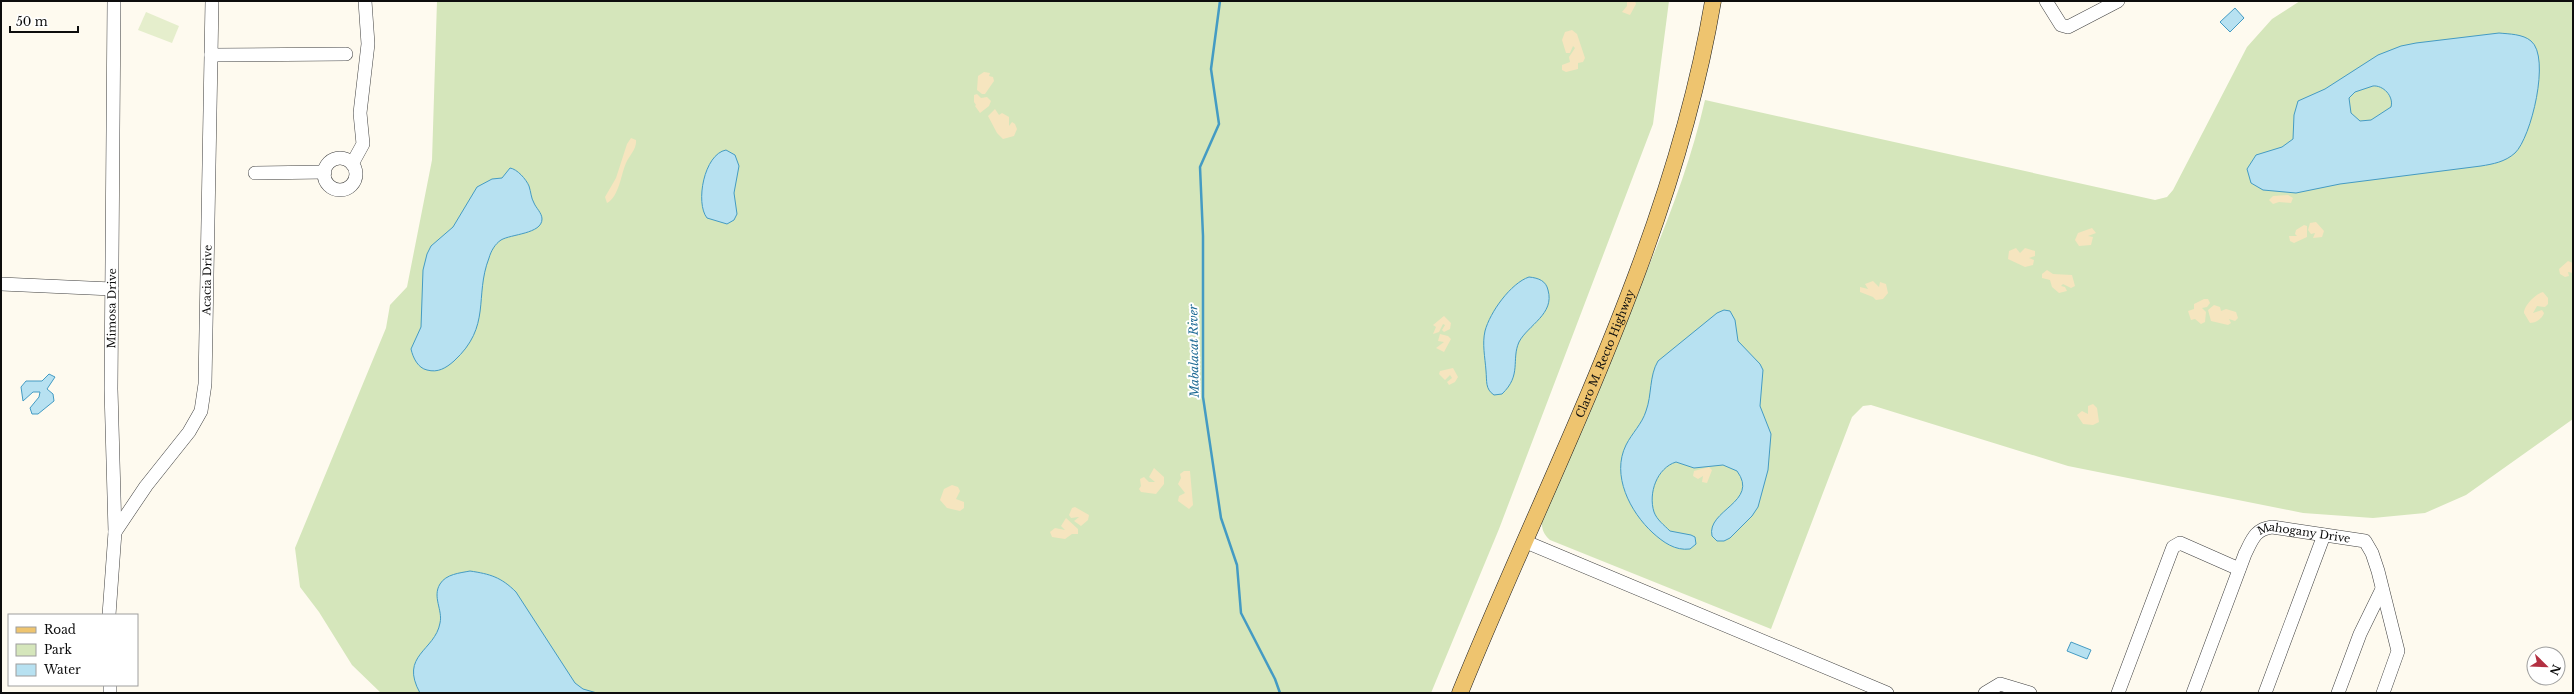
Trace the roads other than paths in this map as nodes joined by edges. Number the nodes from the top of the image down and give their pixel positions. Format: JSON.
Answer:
{"nodes":[{"id":1,"x":114,"y":1,"type":"edge"},
{"id":2,"x":212,"y":1,"type":"edge"},
{"id":3,"x":365,"y":1,"type":"edge"},
{"id":4,"x":1713,"y":1,"type":"edge"},
{"id":5,"x":2046,"y":1,"type":"edge"},
{"id":6,"x":2118,"y":1,"type":"edge"},
{"id":7,"x":211,"y":54,"type":"junction"},
{"id":8,"x":346,"y":54,"type":"dead end"},
{"id":9,"x":352,"y":164,"type":"junction"},
{"id":10,"x":325,"y":172,"type":"junction"},
{"id":11,"x":255,"y":173,"type":"dead end"},
{"id":12,"x":1,"y":284,"type":"edge"},
{"id":13,"x":112,"y":289,"type":"junction"},
{"id":14,"x":115,"y":532,"type":"junction"},
{"id":15,"x":2324,"y":535,"type":"junction"},
{"id":16,"x":1526,"y":542,"type":"junction"},
{"id":17,"x":2239,"y":569,"type":"junction"},
{"id":18,"x":2382,"y":589,"type":"junction"},
{"id":19,"x":109,"y":614,"type":"edge"},
{"id":20,"x":1460,"y":693,"type":"edge"},
{"id":21,"x":1887,"y":693,"type":"edge"},
{"id":22,"x":1985,"y":693,"type":"edge"},
{"id":23,"x":2030,"y":693,"type":"edge"},
{"id":24,"x":2118,"y":693,"type":"edge"},
{"id":25,"x":2193,"y":693,"type":"edge"},
{"id":26,"x":2265,"y":693,"type":"edge"},
{"id":27,"x":2338,"y":693,"type":"edge"},
{"id":28,"x":2383,"y":693,"type":"edge"}],
"edges":[{"from":1,"to":13,"type":"street","name":"Mimosa Drive"},
{"from":2,"to":7,"type":"street","name":"Acacia Drive"},
{"from":3,"to":9,"type":"street"},
{"from":4,"to":16,"type":"main road","name":"Claro M. Recto Highway"},
{"from":5,"to":6,"type":"street"},
{"from":7,"to":8,"type":"street"},
{"from":7,"to":14,"type":"street","name":"Acacia Drive"},
{"from":9,"to":10,"type":"street"},
{"from":9,"to":10,"type":"street"},
{"from":10,"to":11,"type":"street"},
{"from":12,"to":13,"type":"street"},
{"from":13,"to":14,"type":"street","name":"Mimosa Drive"},
{"from":14,"to":19,"type":"street","name":"Mimosa Drive"},
{"from":15,"to":17,"type":"street","name":"Mahogany Drive"},
{"from":15,"to":18,"type":"street","name":"Mahogany Drive"},
{"from":15,"to":26,"type":"street"},
{"from":16,"to":20,"type":"main road","name":"Claro M. Recto Highway"},
{"from":16,"to":21,"type":"street"},
{"from":17,"to":24,"type":"street"},
{"from":17,"to":25,"type":"street","name":"Mahogany Drive"},
{"from":18,"to":27,"type":"street"},
{"from":18,"to":28,"type":"street","name":"Mahogany Drive"},
{"from":22,"to":23,"type":"street"}]}
